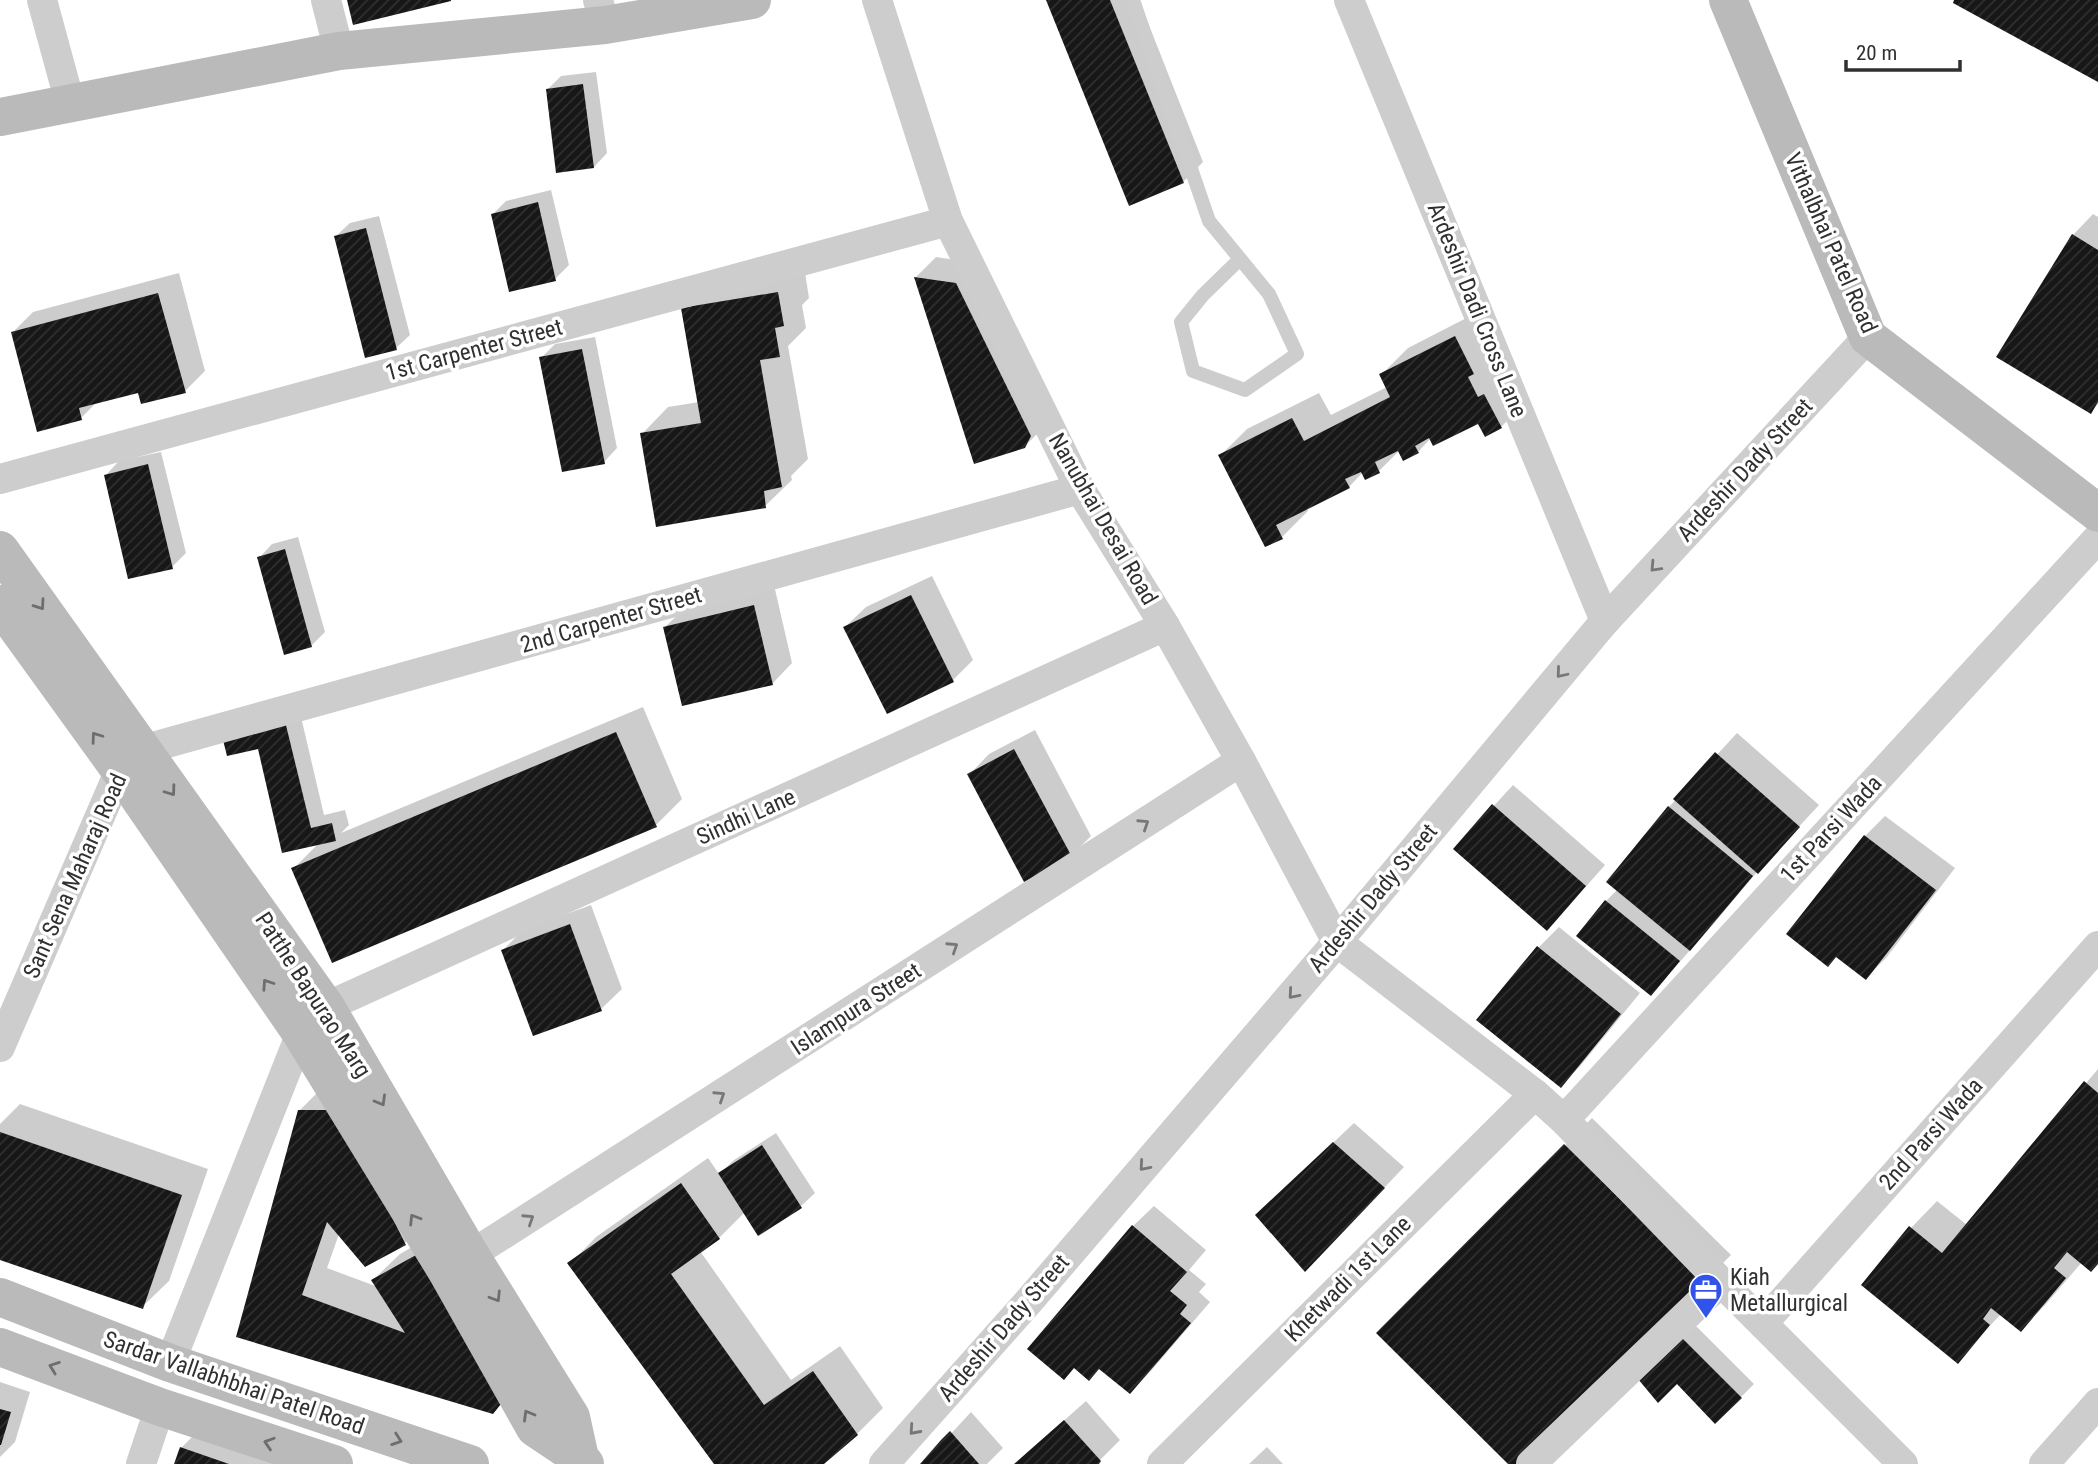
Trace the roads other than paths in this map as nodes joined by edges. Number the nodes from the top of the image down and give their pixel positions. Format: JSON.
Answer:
{"nodes":[{"id":1,"x":42,"y":0,"type":"edge"},
{"id":2,"x":326,"y":0,"type":"edge"},
{"id":3,"x":752,"y":0,"type":"edge"},
{"id":4,"x":877,"y":0,"type":"edge"},
{"id":5,"x":1133,"y":0,"type":"edge"},
{"id":6,"x":1349,"y":0,"type":"edge"},
{"id":7,"x":1728,"y":0,"type":"edge"},
{"id":8,"x":602,"y":12,"type":"edge"},
{"id":9,"x":339,"y":51,"type":"junction"},
{"id":10,"x":70,"y":103,"type":"junction"},
{"id":11,"x":0,"y":117,"type":"edge"},
{"id":12,"x":948,"y":221,"type":"junction"},
{"id":13,"x":1240,"y":259,"type":"junction"},
{"id":14,"x":1868,"y":337,"type":"junction"},
{"id":15,"x":0,"y":479,"type":"edge"},
{"id":16,"x":1080,"y":489,"type":"junction"},
{"id":17,"x":2098,"y":513,"type":"edge"},
{"id":18,"x":2098,"y":538,"type":"edge"},
{"id":19,"x":0,"y":550,"type":"edge"},
{"id":20,"x":0,"y":604,"type":"edge"},
{"id":21,"x":1605,"y":621,"type":"junction"},
{"id":22,"x":1165,"y":626,"type":"junction"},
{"id":23,"x":131,"y":760,"type":"junction"},
{"id":24,"x":1241,"y":761,"type":"junction"},
{"id":25,"x":1337,"y":942,"type":"junction"},
{"id":26,"x":2098,"y":946,"type":"edge"},
{"id":27,"x":313,"y":1020,"type":"junction"},
{"id":28,"x":0,"y":1047,"type":"edge"},
{"id":29,"x":1535,"y":1094,"type":"junction"},
{"id":30,"x":1564,"y":1119,"type":"junction"},
{"id":31,"x":459,"y":1263,"type":"junction"},
{"id":32,"x":1721,"y":1282,"type":"junction"},
{"id":33,"x":0,"y":1297,"type":"edge"},
{"id":34,"x":1764,"y":1322,"type":"junction"},
{"id":35,"x":0,"y":1347,"type":"edge"},
{"id":36,"x":170,"y":1363,"type":"junction"},
{"id":37,"x":2098,"y":1403,"type":"edge"},
{"id":38,"x":160,"y":1407,"type":"junction"},
{"id":39,"x":582,"y":1461,"type":"edge"},
{"id":40,"x":141,"y":1464,"type":"edge"},
{"id":41,"x":334,"y":1464,"type":"edge"},
{"id":42,"x":470,"y":1464,"type":"edge"},
{"id":43,"x":884,"y":1464,"type":"edge"},
{"id":44,"x":1162,"y":1464,"type":"edge"},
{"id":45,"x":1531,"y":1464,"type":"edge"},
{"id":46,"x":1903,"y":1464,"type":"edge"},
{"id":47,"x":2044,"y":1464,"type":"edge"}],
"edges":[{"from":1,"to":10,"type":"street"},
{"from":2,"to":9,"type":"street"},
{"from":3,"to":8,"type":"street"},
{"from":4,"to":12,"type":"street","name":"Nanubhai Desai Road"},
{"from":5,"to":13,"type":"lane"},
{"from":6,"to":21,"type":"street","name":"Ardeshir Dadi Cross Lane"},
{"from":7,"to":14,"type":"street","name":"Vithalbhai Patel Road"},
{"from":8,"to":9,"type":"street"},
{"from":9,"to":10,"type":"street"},
{"from":10,"to":11,"type":"street"},
{"from":12,"to":15,"type":"street","name":"1st Carpenter Street"},
{"from":12,"to":16,"type":"street","name":"Nanubhai Desai Road"},
{"from":13,"to":13,"type":"lane"},
{"from":14,"to":17,"type":"street","name":"Vithalbhai Patel Road"},
{"from":14,"to":21,"type":"street","name":"Ardeshir Dady Street","one_way":true},
{"from":16,"to":22,"type":"street","name":"Nanubhai Desai Road"},
{"from":16,"to":23,"type":"street","name":"2nd Carpenter Street"},
{"from":18,"to":30,"type":"street","name":"1st Parsi Wada"},
{"from":19,"to":23,"type":"street","name":"Patthe Bapurao Marg","one_way":true},
{"from":23,"to":20,"type":"street","one_way":true},
{"from":21,"to":25,"type":"street","name":"Ardeshir Dady Street","one_way":true},
{"from":22,"to":24,"type":"street","name":"Nanubhai Desai Road"},
{"from":22,"to":27,"type":"street","name":"Sindhi Lane"},
{"from":23,"to":27,"type":"street","name":"Patthe Bapurao Marg"},
{"from":23,"to":28,"type":"street","name":"Sant Sena Maharaj Road"},
{"from":24,"to":25,"type":"street","name":"Nanubhai Desai Road"},
{"from":31,"to":24,"type":"street","name":"Islampura Street","one_way":true},
{"from":25,"to":29,"type":"street"},
{"from":25,"to":43,"type":"street","name":"Ardeshir Dady Street","one_way":true},
{"from":26,"to":34,"type":"street","name":"2nd Parsi Wada"},
{"from":27,"to":31,"type":"street","name":"Patthe Bapurao Marg"},
{"from":27,"to":36,"type":"street"},
{"from":29,"to":30,"type":"street"},
{"from":29,"to":44,"type":"street","name":"Khetwadi 1st Lane"},
{"from":30,"to":32,"type":"street"},
{"from":31,"to":39,"type":"street","name":"Patthe Bapurao Marg"},
{"from":32,"to":34,"type":"street"},
{"from":32,"to":45,"type":"street"},
{"from":33,"to":36,"type":"street","name":"Sardar Vallabhbhai Patel Road"},
{"from":34,"to":46,"type":"street"},
{"from":38,"to":35,"type":"street","name":"Sardar Vallabhbhai Patel Road","one_way":true},
{"from":36,"to":42,"type":"street","name":"Sardar Vallabhbhai Patel Road","one_way":true},
{"from":37,"to":47,"type":"street"},
{"from":38,"to":40,"type":"street"},
{"from":41,"to":38,"type":"street","name":"Sardar Vallabhbhai Patel Road","one_way":true}]}
